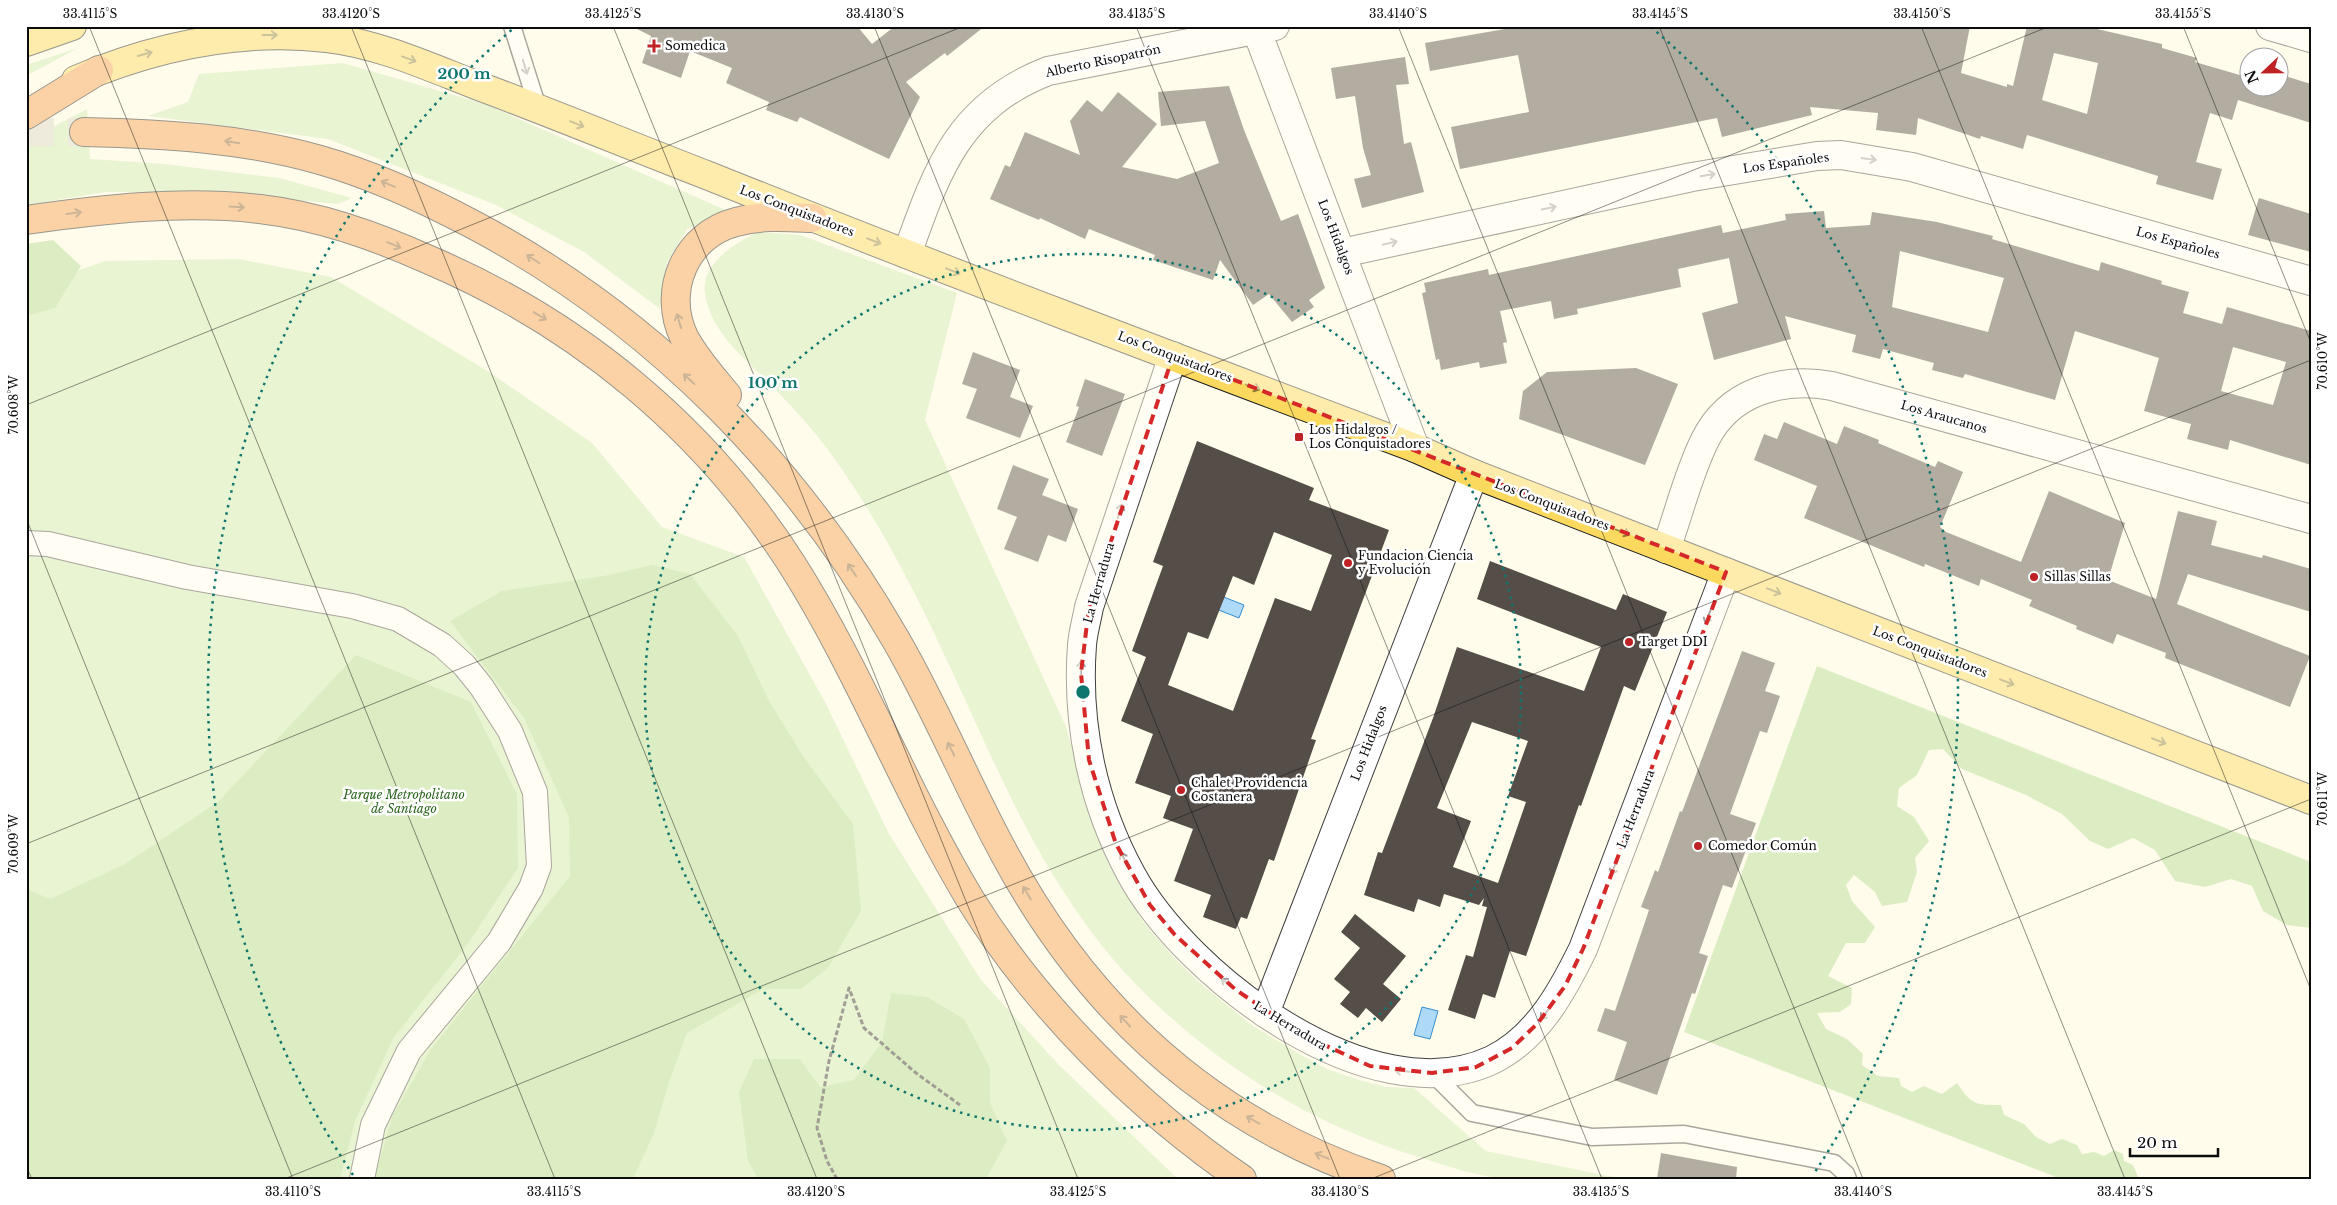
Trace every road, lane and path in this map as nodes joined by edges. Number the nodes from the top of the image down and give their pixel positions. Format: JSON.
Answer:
{"nodes":[{"id":1,"x":72,"y":26,"type":"edge"},
{"id":2,"x":512,"y":26,"type":"edge"},
{"id":3,"x":2270,"y":26,"type":"edge"},
{"id":4,"x":1263,"y":27,"type":"edge"},
{"id":5,"x":232,"y":32,"type":"edge"},
{"id":6,"x":2311,"y":38,"type":"edge"},
{"id":7,"x":26,"y":42,"type":"edge"},
{"id":8,"x":99,"y":70,"type":"junction"},
{"id":9,"x":26,"y":101,"type":"edge"},
{"id":10,"x":538,"y":108,"type":"junction"},
{"id":11,"x":26,"y":115,"type":"edge"},
{"id":12,"x":84,"y":132,"type":"tunnel mouth"},
{"id":13,"x":812,"y":218,"type":"junction"},
{"id":14,"x":26,"y":220,"type":"edge"},
{"id":15,"x":907,"y":254,"type":"junction"},
{"id":16,"x":1342,"y":254,"type":"junction"},
{"id":17,"x":2311,"y":281,"type":"edge"},
{"id":18,"x":1173,"y":356,"type":"junction"},
{"id":19,"x":1416,"y":448,"type":"junction"},
{"id":20,"x":1474,"y":474,"type":"junction"},
{"id":21,"x":795,"y":490,"type":"junction"},
{"id":22,"x":2311,"y":519,"type":"edge"},
{"id":23,"x":26,"y":543,"type":"edge"},
{"id":24,"x":1666,"y":549,"type":"junction"},
{"id":25,"x":1726,"y":572,"type":"junction"},
{"id":26,"x":2311,"y":800,"type":"edge"},
{"id":27,"x":1265,"y":1013,"type":"junction"},
{"id":28,"x":1432,"y":1073,"type":"junction"},
{"id":29,"x":960,"y":1105,"type":"dead end"},
{"id":30,"x":362,"y":1179,"type":"edge"},
{"id":31,"x":837,"y":1179,"type":"edge"},
{"id":32,"x":1242,"y":1179,"type":"edge"},
{"id":33,"x":1381,"y":1179,"type":"edge"},
{"id":34,"x":1848,"y":1179,"type":"edge"}],
"edges":[{"from":1,"to":7,"type":"main road"},
{"from":2,"to":10,"type":"lane","one_way":true},
{"from":3,"to":6,"type":"street"},
{"from":4,"to":15,"type":"street","name":"Alberto Risopatrón"},
{"from":4,"to":16,"type":"street","name":"Los Hidalgos"},
{"from":8,"to":5,"type":"main road","name":"Los Conquistadores","one_way":true},
{"from":5,"to":10,"type":"main road","name":"Los Conquistadores","one_way":true},
{"from":8,"to":9,"type":"main road","name":"Los Conquistadores"},
{"from":8,"to":11,"type":"highway"},
{"from":10,"to":13,"type":"main road","name":"Los Conquistadores","one_way":true},
{"from":21,"to":12,"type":"highway","one_way":true},
{"from":13,"to":15,"type":"main road","name":"Los Conquistadores","one_way":true},
{"from":21,"to":13,"type":"highway","one_way":true},
{"from":14,"to":32,"type":"highway","one_way":true},
{"from":15,"to":18,"type":"main road","name":"Los Conquistadores","one_way":true},
{"from":16,"to":17,"type":"street","name":"Los Españoles","one_way":true},
{"from":16,"to":19,"type":"street","name":"Los Hidalgos"},
{"from":18,"to":19,"type":"main road","name":"Los Conquistadores","one_way":true},
{"from":27,"to":18,"type":"street","name":"La Herradura","one_way":true},
{"from":19,"to":20,"type":"main road","name":"Los Conquistadores"},
{"from":20,"to":24,"type":"main road","name":"Los Conquistadores","one_way":true},
{"from":20,"to":27,"type":"street","name":"Los Hidalgos"},
{"from":33,"to":21,"type":"highway","one_way":true},
{"from":22,"to":24,"type":"street","name":"Los Araucanos"},
{"from":23,"to":30,"type":"street"},
{"from":24,"to":25,"type":"main road","name":"Los Conquistadores"},
{"from":25,"to":26,"type":"main road","name":"Los Conquistadores","one_way":true},
{"from":25,"to":28,"type":"street","name":"La Herradura","one_way":true},
{"from":28,"to":27,"type":"street","name":"La Herradura","one_way":true},
{"from":28,"to":34,"type":"lane"},
{"from":29,"to":31,"type":"path"}]}
